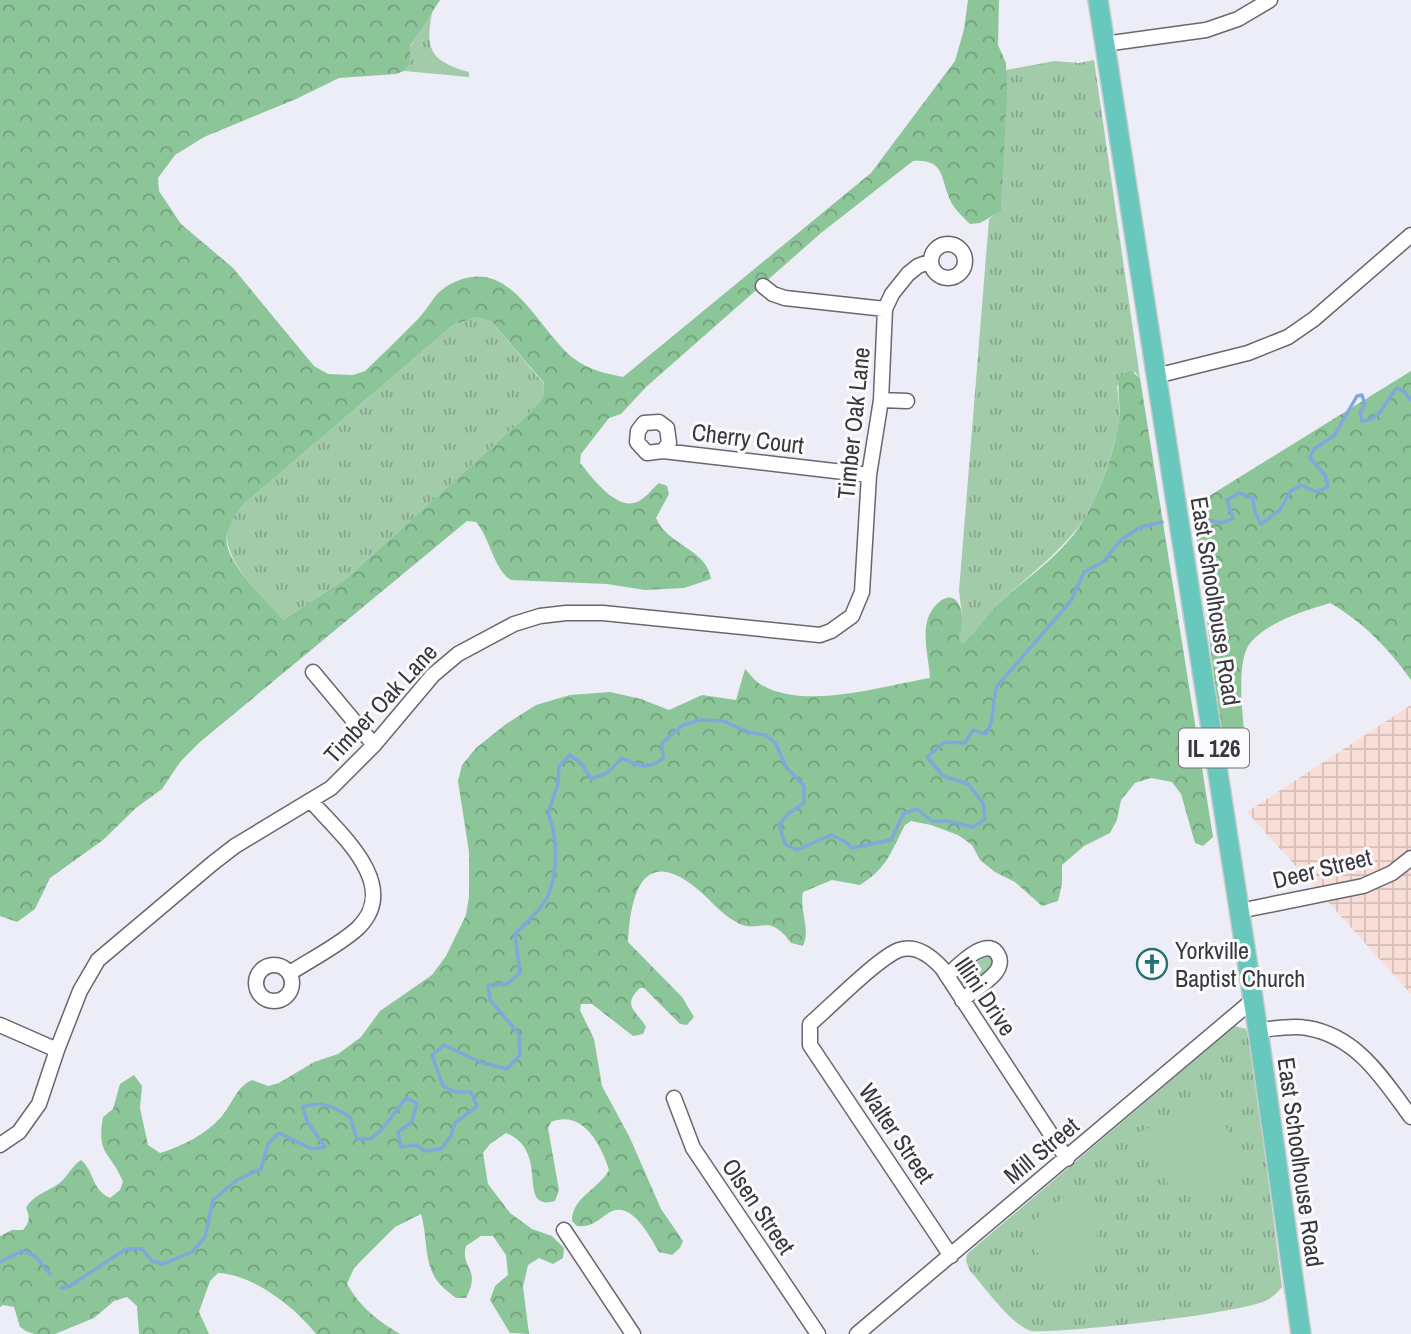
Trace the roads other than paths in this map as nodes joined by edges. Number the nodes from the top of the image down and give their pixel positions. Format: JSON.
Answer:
{"nodes":[{"id":1,"x":1098,"y":0,"type":"edge"},
{"id":2,"x":1269,"y":0,"type":"edge"},
{"id":3,"x":1104,"y":44,"type":"junction"},
{"id":4,"x":1411,"y":235,"type":"edge"},
{"id":5,"x":932,"y":261,"type":"dead end"},
{"id":6,"x":763,"y":286,"type":"dead end"},
{"id":7,"x":885,"y":309,"type":"junction"},
{"id":8,"x":1156,"y":376,"type":"junction"},
{"id":9,"x":881,"y":400,"type":"junction"},
{"id":10,"x":907,"y":401,"type":"dead end"},
{"id":11,"x":663,"y":451,"type":"dead end"},
{"id":12,"x":869,"y":475,"type":"junction"},
{"id":13,"x":313,"y":672,"type":"dead end"},
{"id":14,"x":374,"y":745,"type":"junction"},
{"id":15,"x":311,"y":801,"type":"junction"},
{"id":16,"x":1411,"y":859,"type":"edge"},
{"id":17,"x":1239,"y":911,"type":"junction"},
{"id":18,"x":290,"y":973,"type":"dead end"},
{"id":19,"x":947,"y":975,"type":"junction"},
{"id":20,"x":962,"y":1000,"type":"junction"},
{"id":21,"x":1253,"y":1000,"type":"junction"},
{"id":22,"x":0,"y":1025,"type":"edge"},
{"id":23,"x":1258,"y":1030,"type":"junction"},
{"id":24,"x":809,"y":1034,"type":"joint"},
{"id":25,"x":57,"y":1050,"type":"junction"},
{"id":26,"x":674,"y":1098,"type":"dead end"},
{"id":27,"x":1411,"y":1116,"type":"edge"},
{"id":28,"x":0,"y":1145,"type":"edge"},
{"id":29,"x":1067,"y":1159,"type":"junction"},
{"id":30,"x":564,"y":1230,"type":"dead end"},
{"id":31,"x":951,"y":1256,"type":"junction"},
{"id":32,"x":633,"y":1334,"type":"edge"},
{"id":33,"x":818,"y":1334,"type":"edge"},
{"id":34,"x":857,"y":1334,"type":"edge"},
{"id":35,"x":1301,"y":1334,"type":"edge"}],
"edges":[{"from":1,"to":3,"type":"main road","name":"East Schoolhouse Road"},
{"from":2,"to":3,"type":"street"},
{"from":3,"to":8,"type":"main road","name":"East Schoolhouse Road"},
{"from":4,"to":8,"type":"street"},
{"from":5,"to":7,"type":"street"},
{"from":6,"to":7,"type":"street"},
{"from":7,"to":9,"type":"street","name":"Timber Oak Lane"},
{"from":8,"to":17,"type":"main road","name":"East Schoolhouse Road","number":"IL 126"},
{"from":9,"to":10,"type":"street"},
{"from":9,"to":12,"type":"street","name":"Timber Oak Lane"},
{"from":11,"to":12,"type":"street","name":"Cherry Court"},
{"from":12,"to":14,"type":"street","name":"Timber Oak Lane"},
{"from":13,"to":14,"type":"street"},
{"from":14,"to":15,"type":"street","name":"Timber Oak Lane"},
{"from":15,"to":18,"type":"street"},
{"from":15,"to":25,"type":"street","name":"Timber Oak Lane"},
{"from":16,"to":17,"type":"street","name":"Deer Street"},
{"from":17,"to":21,"type":"main road","name":"East Schoolhouse Road","number":"IL 126"},
{"from":19,"to":20,"type":"street","name":"Illini Drive"},
{"from":19,"to":20,"type":"street"},
{"from":19,"to":24,"type":"street","name":"Illini Drive"},
{"from":20,"to":29,"type":"street","name":"Illini Drive"},
{"from":21,"to":23,"type":"main road","name":"East Schoolhouse Road"},
{"from":21,"to":29,"type":"street","name":"Mill Street"},
{"from":22,"to":25,"type":"street"},
{"from":23,"to":27,"type":"street"},
{"from":23,"to":35,"type":"main road","name":"East Schoolhouse Road"},
{"from":24,"to":31,"type":"street","name":"Walter Street"},
{"from":25,"to":28,"type":"street","name":"Timber Oak Lane"},
{"from":26,"to":33,"type":"street","name":"Olsen Street"},
{"from":29,"to":31,"type":"street","name":"Mill Street"},
{"from":30,"to":32,"type":"street"},
{"from":31,"to":34,"type":"street","name":"Mill Street"}]}
